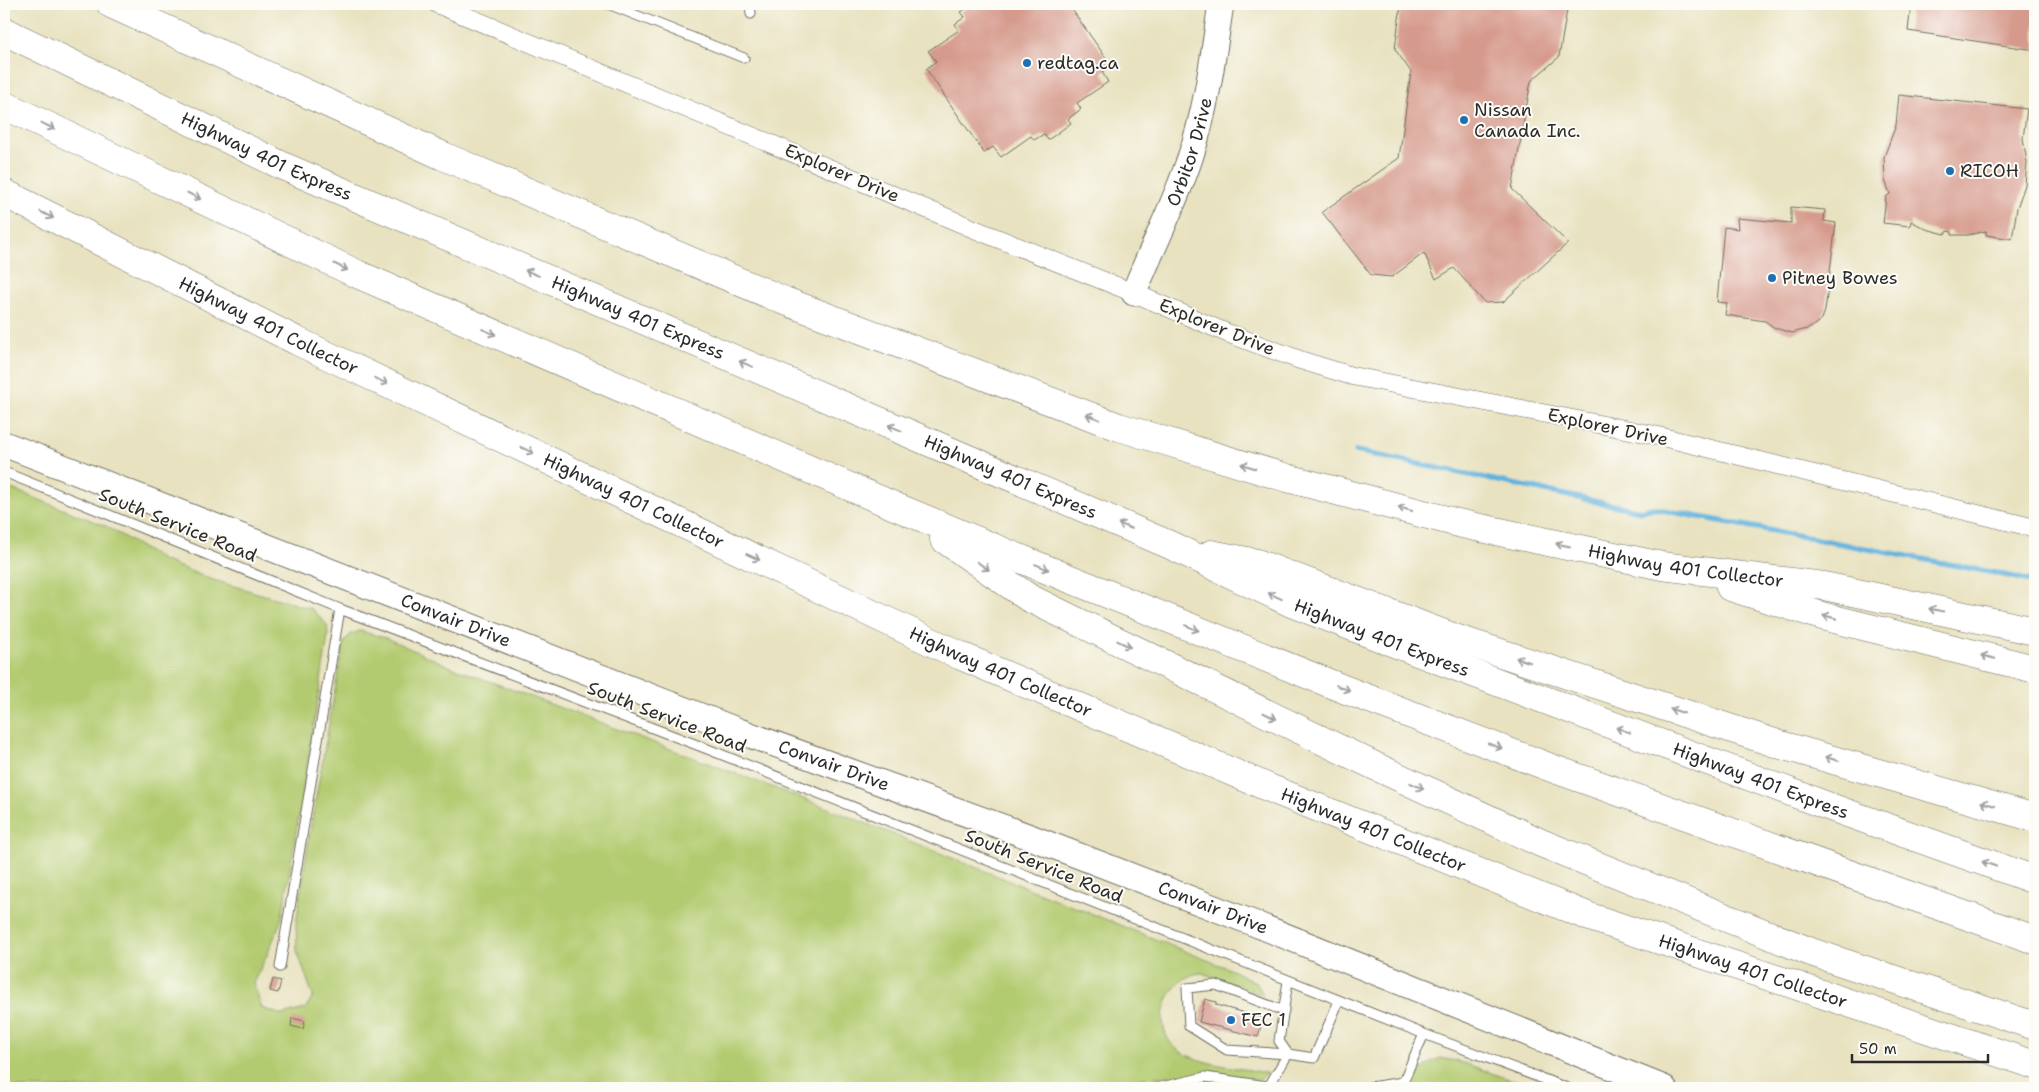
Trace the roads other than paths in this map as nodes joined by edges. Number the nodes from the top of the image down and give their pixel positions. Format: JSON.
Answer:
{"nodes":[{"id":1,"x":111,"y":4,"type":"edge"},
{"id":2,"x":437,"y":4,"type":"edge"},
{"id":3,"x":608,"y":4,"type":"edge"},
{"id":4,"x":750,"y":4,"type":"edge"},
{"id":5,"x":1221,"y":4,"type":"edge"},
{"id":6,"x":751,"y":14,"type":"dead end"},
{"id":7,"x":4,"y":31,"type":"edge"},
{"id":8,"x":744,"y":58,"type":"dead end"},
{"id":9,"x":4,"y":104,"type":"edge"},
{"id":10,"x":4,"y":193,"type":"edge"},
{"id":11,"x":1134,"y":293,"type":"junction"},
{"id":12,"x":4,"y":444,"type":"edge"},
{"id":13,"x":4,"y":472,"type":"edge"},
{"id":14,"x":900,"y":508,"type":"junction"},
{"id":15,"x":2035,"y":528,"type":"edge"},
{"id":16,"x":1170,"y":546,"type":"junction"},
{"id":17,"x":1662,"y":566,"type":"junction"},
{"id":18,"x":340,"y":609,"type":"junction"},
{"id":19,"x":2035,"y":631,"type":"edge"},
{"id":20,"x":2035,"y":669,"type":"edge"},
{"id":21,"x":2035,"y":818,"type":"edge"},
{"id":22,"x":2035,"y":880,"type":"edge"},
{"id":23,"x":2035,"y":940,"type":"edge"},
{"id":24,"x":280,"y":967,"type":"dead end"},
{"id":25,"x":1288,"y":981,"type":"junction"},
{"id":26,"x":1339,"y":1001,"type":"junction"},
{"id":27,"x":1284,"y":1011,"type":"junction"},
{"id":28,"x":2035,"y":1026,"type":"edge"},
{"id":29,"x":1424,"y":1034,"type":"junction"},
{"id":30,"x":1288,"y":1054,"type":"junction"},
{"id":31,"x":2035,"y":1065,"type":"edge"},
{"id":32,"x":1269,"y":1086,"type":"junction"},
{"id":33,"x":1158,"y":1088,"type":"edge"},
{"id":34,"x":1281,"y":1088,"type":"edge"},
{"id":35,"x":1364,"y":1088,"type":"edge"},
{"id":36,"x":1567,"y":1088,"type":"edge"},
{"id":37,"x":1664,"y":1088,"type":"edge"}],
"edges":[{"from":17,"to":1,"type":"highway","name":"Highway 401 Collector","one_way":true},
{"from":2,"to":11,"type":"street","name":"Explorer Drive"},
{"from":3,"to":8,"type":"lane"},
{"from":4,"to":6,"type":"lane"},
{"from":5,"to":11,"type":"street","name":"Orbitor Drive"},
{"from":16,"to":7,"type":"highway","name":"Highway 401 Express","one_way":true},
{"from":9,"to":14,"type":"highway","one_way":true},
{"from":10,"to":31,"type":"highway","name":"Highway 401 Collector","one_way":true},
{"from":11,"to":15,"type":"street","name":"Explorer Drive"},
{"from":12,"to":37,"type":"street","name":"Convair Drive"},
{"from":13,"to":18,"type":"lane","name":"South Service Road"},
{"from":14,"to":23,"type":"highway","one_way":true},
{"from":14,"to":28,"type":"highway","one_way":true},
{"from":21,"to":16,"type":"highway","one_way":true},
{"from":22,"to":16,"type":"highway","name":"Highway 401 Express","one_way":true},
{"from":19,"to":17,"type":"highway","name":"Highway 401 Collector","one_way":true},
{"from":20,"to":17,"type":"highway","one_way":true},
{"from":18,"to":24,"type":"lane"},
{"from":18,"to":25,"type":"lane","name":"South Service Road"},
{"from":25,"to":26,"type":"lane","name":"South Service Road"},
{"from":25,"to":27,"type":"lane"},
{"from":26,"to":29,"type":"lane","name":"South Service Road"},
{"from":26,"to":30,"type":"lane"},
{"from":27,"to":30,"type":"lane"},
{"from":27,"to":30,"type":"lane"},
{"from":29,"to":35,"type":"lane"},
{"from":29,"to":36,"type":"lane","name":"South Service Road"},
{"from":30,"to":32,"type":"lane"},
{"from":32,"to":33,"type":"lane"},
{"from":32,"to":34,"type":"lane"}]}
